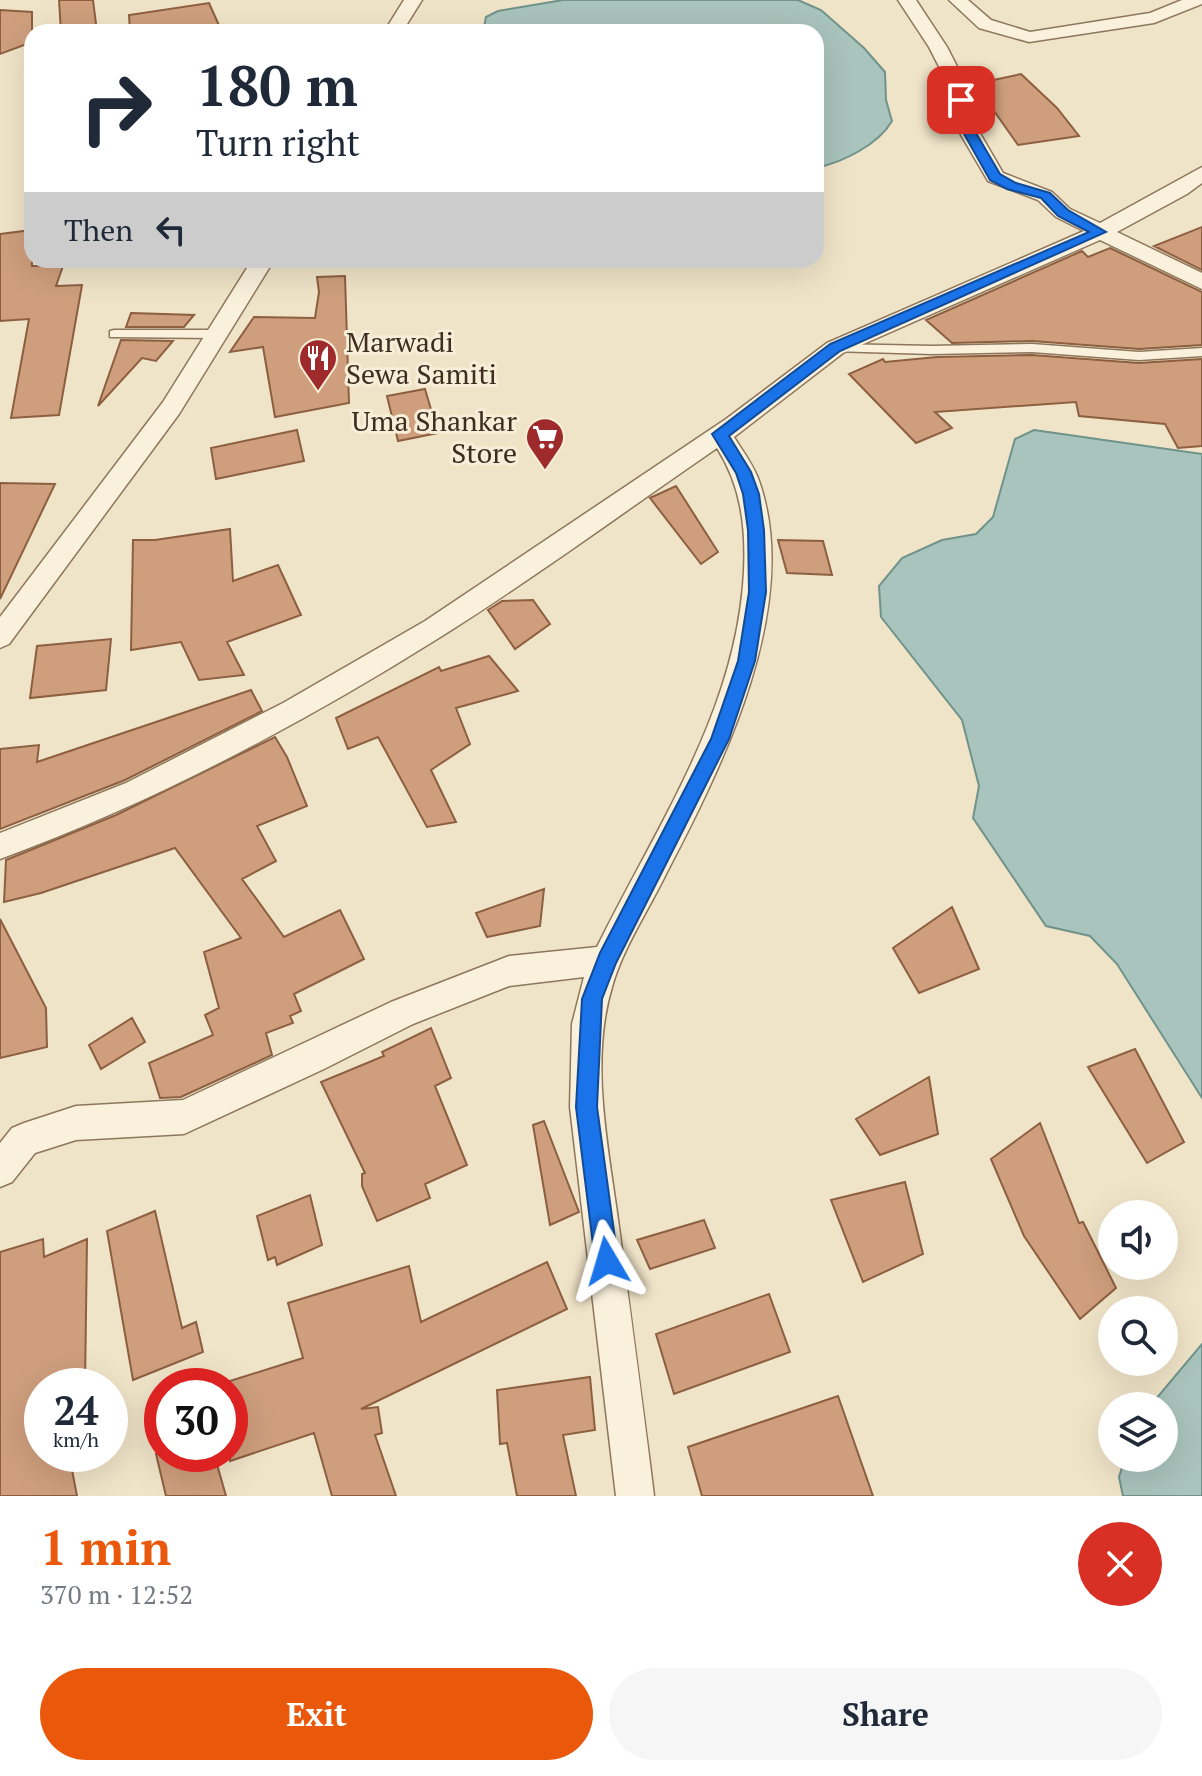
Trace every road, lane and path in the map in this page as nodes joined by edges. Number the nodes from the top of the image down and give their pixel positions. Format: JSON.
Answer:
{"nodes":[{"id":1,"x":413,"y":0,"type":"edge"},
{"id":2,"x":907,"y":0,"type":"edge"},
{"id":3,"x":958,"y":0,"type":"edge"},
{"id":4,"x":1197,"y":0,"type":"edge"},
{"id":5,"x":398,"y":24,"type":"edge"},
{"id":6,"x":1202,"y":173,"type":"edge"},
{"id":7,"x":1100,"y":232,"type":"junction"},
{"id":8,"x":258,"y":268,"type":"edge"},
{"id":9,"x":1202,"y":282,"type":"edge"},
{"id":10,"x":114,"y":334,"type":"dead end"},
{"id":11,"x":217,"y":334,"type":"junction"},
{"id":12,"x":835,"y":348,"type":"junction"},
{"id":13,"x":1202,"y":352,"type":"edge"},
{"id":14,"x":720,"y":434,"type":"junction"},
{"id":15,"x":0,"y":637,"type":"edge"},
{"id":16,"x":0,"y":846,"type":"edge"},
{"id":17,"x":608,"y":960,"type":"junction"},
{"id":18,"x":0,"y":1170,"type":"edge"},
{"id":19,"x":635,"y":1496,"type":"edge"}],
"edges":[{"from":1,"to":5,"type":"street"},
{"from":2,"to":7,"type":"street"},
{"from":3,"to":4,"type":"street"},
{"from":6,"to":7,"type":"street"},
{"from":7,"to":9,"type":"street"},
{"from":7,"to":12,"type":"street"},
{"from":8,"to":11,"type":"street"},
{"from":10,"to":11,"type":"lane"},
{"from":11,"to":15,"type":"street"},
{"from":12,"to":13,"type":"lane"},
{"from":12,"to":14,"type":"street"},
{"from":14,"to":16,"type":"street"},
{"from":14,"to":17,"type":"street"},
{"from":17,"to":18,"type":"street"},
{"from":17,"to":19,"type":"street"}]}
